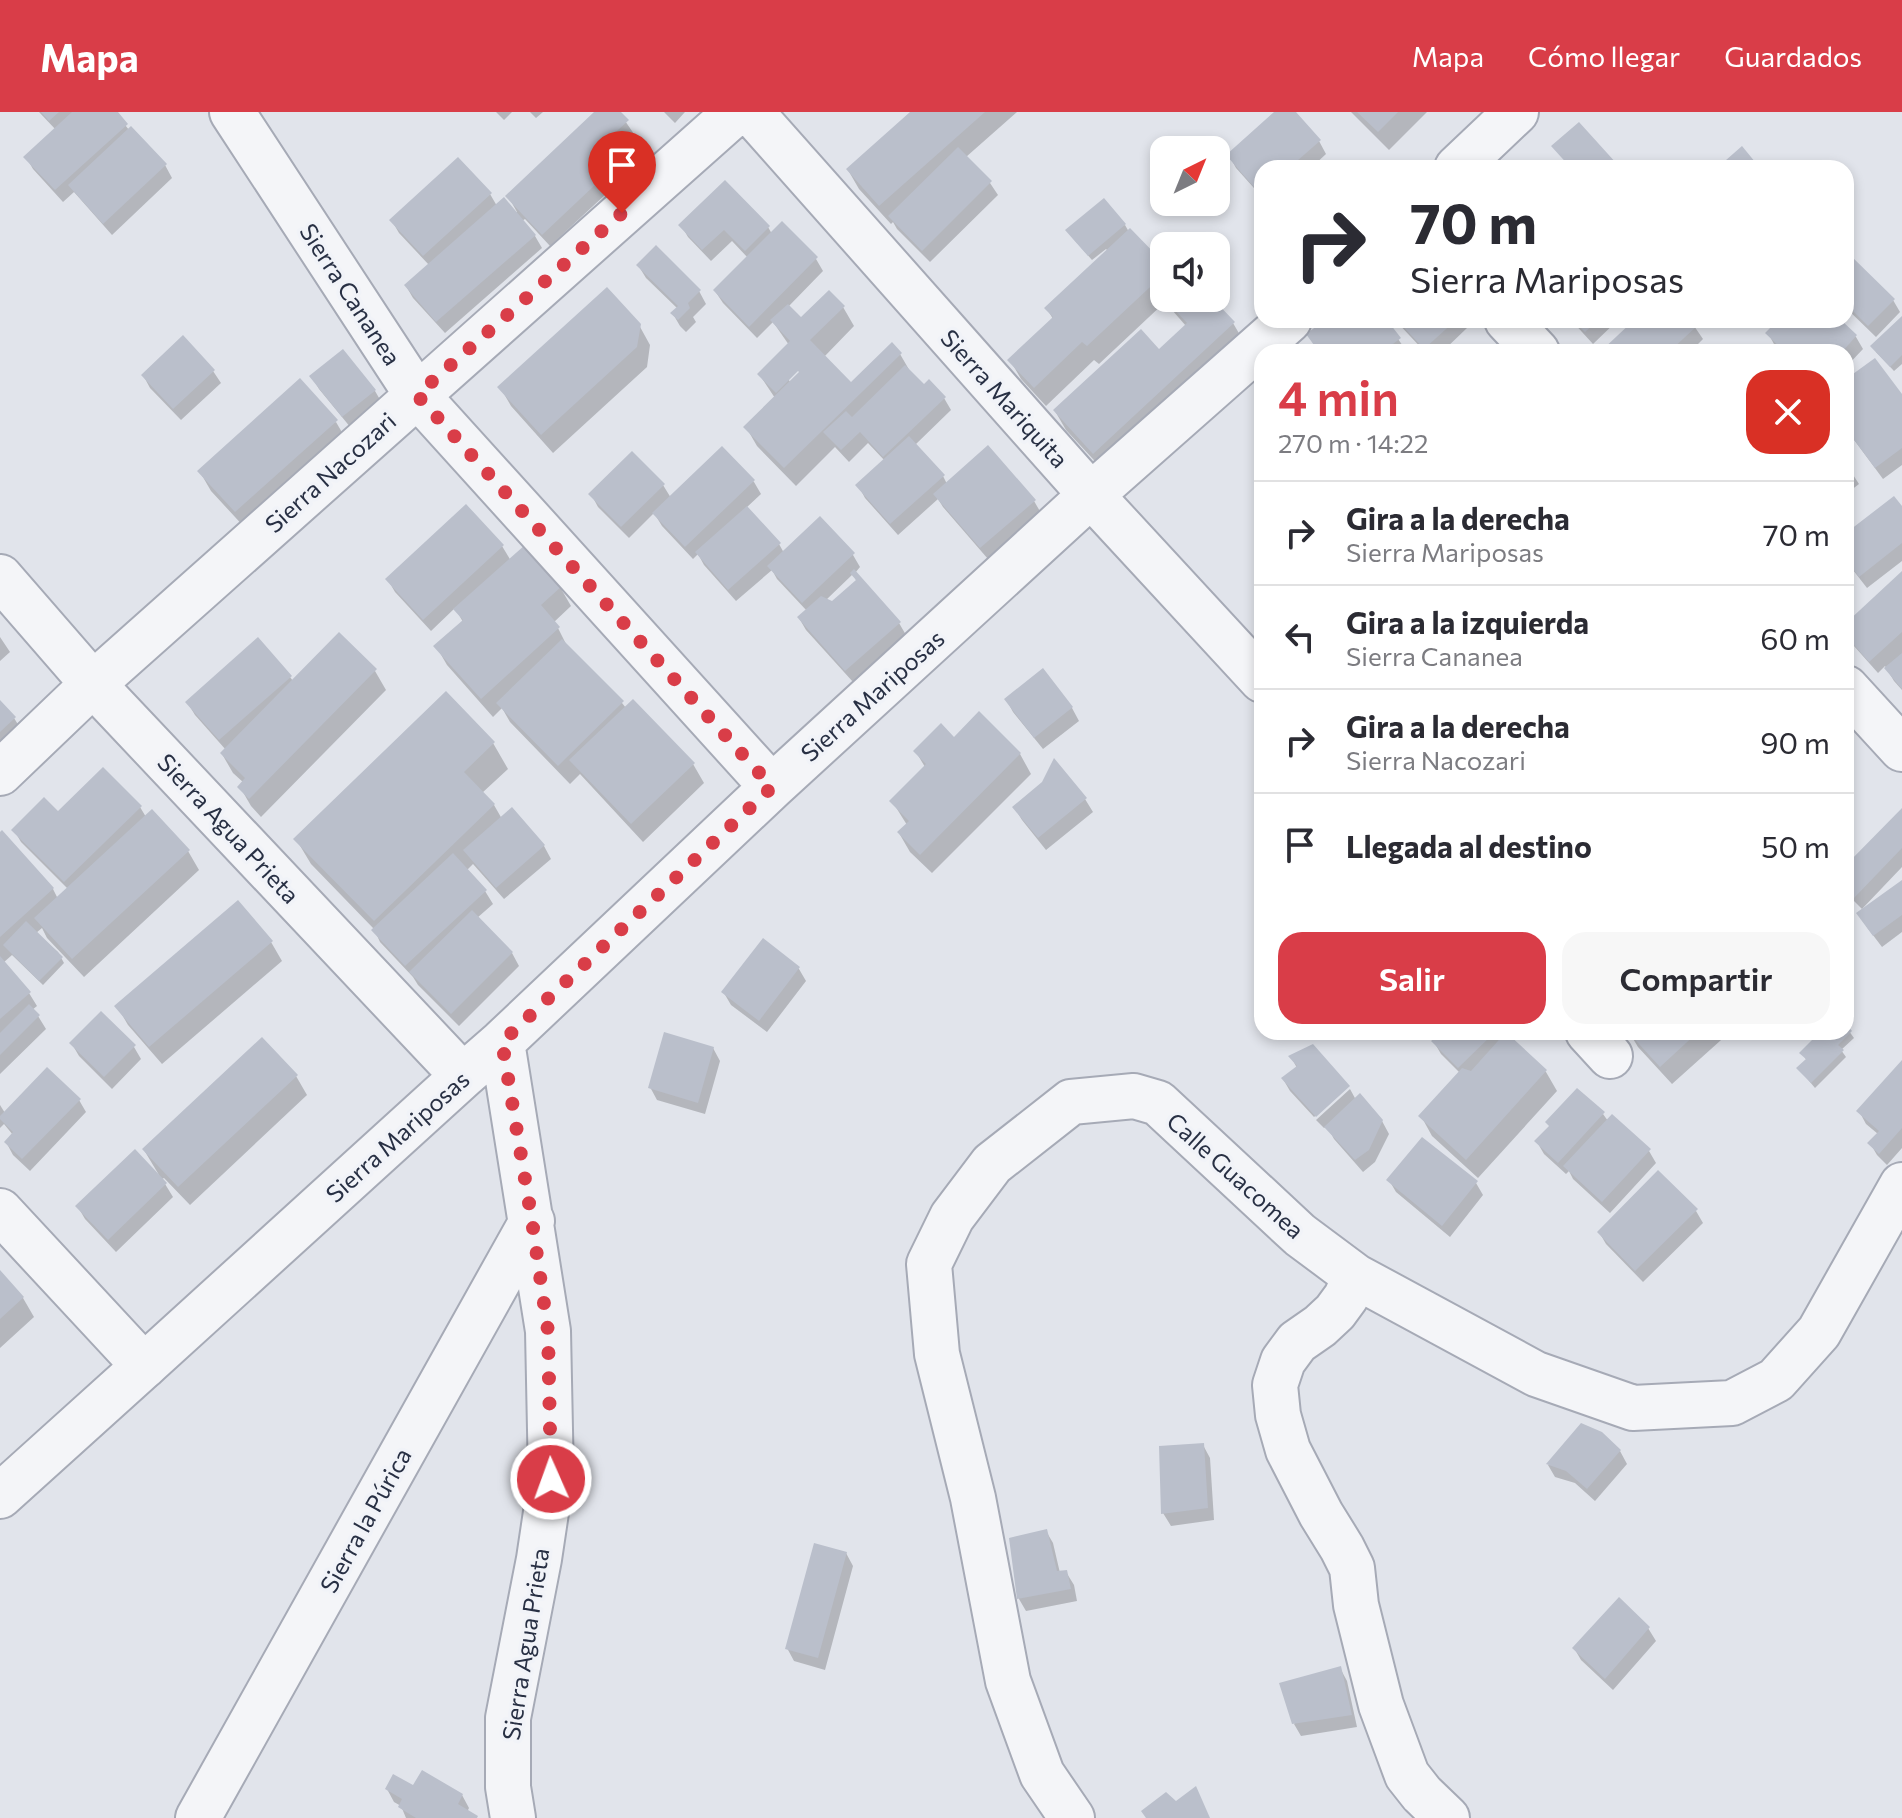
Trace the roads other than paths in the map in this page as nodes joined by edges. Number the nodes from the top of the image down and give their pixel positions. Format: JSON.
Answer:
{"nodes":[{"id":1,"x":232,"y":112,"type":"edge"},
{"id":2,"x":736,"y":112,"type":"edge"},
{"id":3,"x":751,"y":112,"type":"edge"},
{"id":4,"x":1516,"y":112,"type":"edge"},
{"id":5,"x":1465,"y":160,"type":"edge"},
{"id":6,"x":1280,"y":328,"type":"edge"},
{"id":7,"x":1514,"y":328,"type":"edge"},
{"id":8,"x":1262,"y":344,"type":"edge"},
{"id":9,"x":1530,"y":344,"type":"edge"},
{"id":10,"x":1254,"y":351,"type":"edge"},
{"id":11,"x":417,"y":395,"type":"junction"},
{"id":12,"x":1091,"y":495,"type":"junction"},
{"id":13,"x":0,"y":577,"type":"edge"},
{"id":14,"x":1254,"y":671,"type":"edge"},
{"id":15,"x":93,"y":684,"type":"junction"},
{"id":16,"x":1854,"y":697,"type":"edge"},
{"id":17,"x":1902,"y":749,"type":"edge"},
{"id":18,"x":0,"y":773,"type":"edge"},
{"id":19,"x":772,"y":787,"type":"junction"},
{"id":20,"x":502,"y":1042,"type":"junction"},
{"id":21,"x":463,"y":1076,"type":"junction"},
{"id":22,"x":1902,"y":1185,"type":"edge"},
{"id":23,"x":0,"y":1211,"type":"edge"},
{"id":24,"x":532,"y":1221,"type":"junction"},
{"id":25,"x":1355,"y":1276,"type":"junction"},
{"id":26,"x":144,"y":1366,"type":"junction"},
{"id":27,"x":0,"y":1496,"type":"edge"},
{"id":28,"x":198,"y":1818,"type":"edge"},
{"id":29,"x":513,"y":1818,"type":"edge"},
{"id":30,"x":1072,"y":1818,"type":"edge"},
{"id":31,"x":1447,"y":1818,"type":"edge"}],
"edges":[{"from":1,"to":11,"type":"street","name":"Sierra Cananea"},
{"from":2,"to":11,"type":"street","name":"Sierra Nacozari"},
{"from":3,"to":12,"type":"street","name":"Sierra Mariquita"},
{"from":4,"to":5,"type":"street"},
{"from":6,"to":8,"type":"street","name":"Sierra Mariposas"},
{"from":7,"to":9,"type":"street"},
{"from":10,"to":12,"type":"street","name":"Sierra Mariposas"},
{"from":11,"to":15,"type":"street","name":"Sierra Nacozari"},
{"from":11,"to":19,"type":"street","name":"Sierra Cananea"},
{"from":12,"to":14,"type":"street","name":"Sierra Mariquita"},
{"from":12,"to":19,"type":"street","name":"Sierra Mariposas"},
{"from":13,"to":15,"type":"street","name":"Sierra Agua Prieta"},
{"from":15,"to":18,"type":"street","name":"Sierra Nacozari"},
{"from":15,"to":21,"type":"street","name":"Sierra Agua Prieta"},
{"from":16,"to":17,"type":"street"},
{"from":19,"to":20,"type":"street","name":"Sierra Mariposas"},
{"from":20,"to":21,"type":"street","name":"Sierra Mariposas"},
{"from":20,"to":24,"type":"street","name":"Sierra Agua Prieta"},
{"from":21,"to":26,"type":"street","name":"Sierra Mariposas"},
{"from":22,"to":25,"type":"street","name":"Calle Guacomea"},
{"from":23,"to":26,"type":"street"},
{"from":24,"to":28,"type":"street","name":"Sierra la Púrica"},
{"from":24,"to":29,"type":"street","name":"Sierra Agua Prieta"},
{"from":25,"to":30,"type":"street","name":"Calle Guacomea"},
{"from":25,"to":31,"type":"street"},
{"from":26,"to":27,"type":"street","name":"Sierra Mariposas"}]}
